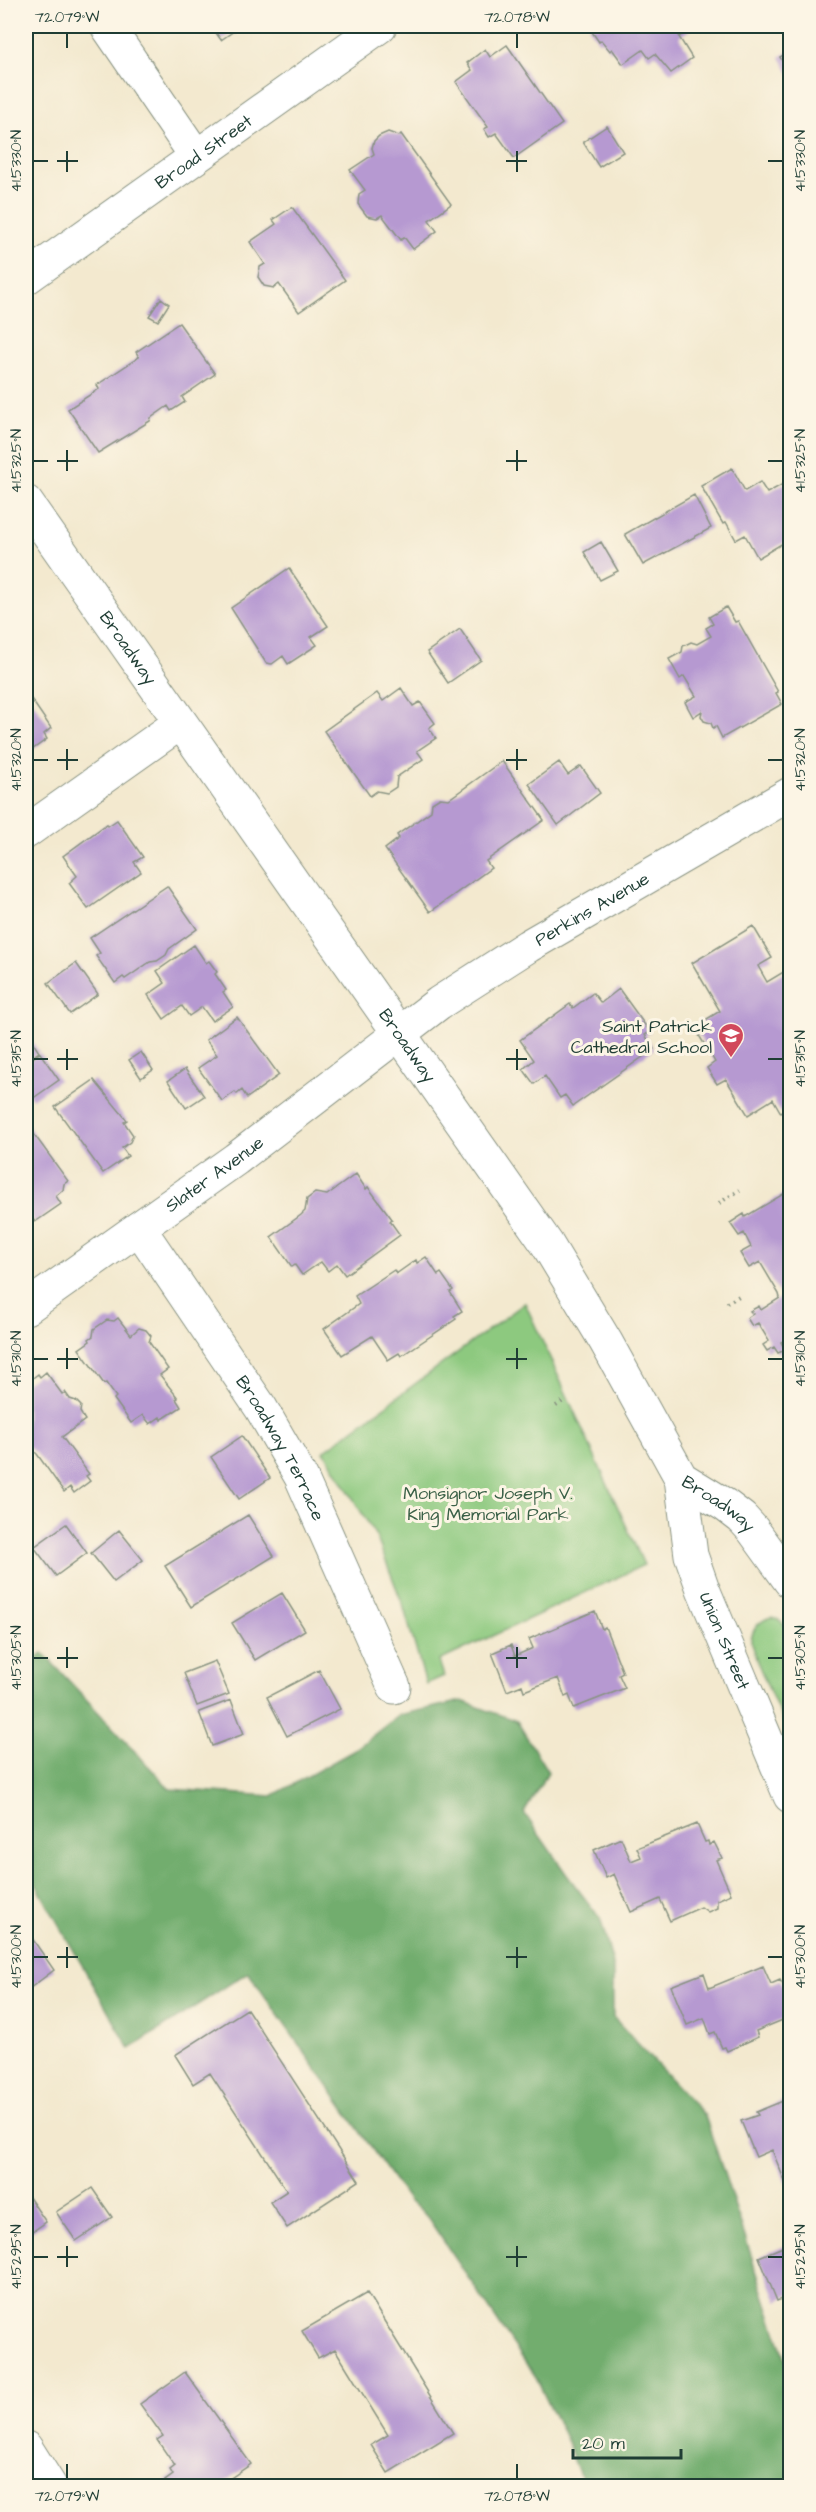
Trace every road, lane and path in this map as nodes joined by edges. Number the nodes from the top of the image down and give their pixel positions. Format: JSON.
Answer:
{"nodes":[{"id":1,"x":107,"y":26,"type":"edge"},
{"id":2,"x":380,"y":26,"type":"edge"},
{"id":3,"x":196,"y":156,"type":"junction"},
{"id":4,"x":26,"y":278,"type":"edge"},
{"id":5,"x":26,"y":502,"type":"edge"},
{"id":6,"x":180,"y":723,"type":"junction"},
{"id":7,"x":790,"y":794,"type":"edge"},
{"id":8,"x":26,"y":832,"type":"edge"},
{"id":9,"x":399,"y":1034,"type":"junction"},
{"id":10,"x":740,"y":1190,"type":"dead end"},
{"id":11,"x":719,"y":1203,"type":"dead end"},
{"id":12,"x":139,"y":1227,"type":"junction"},
{"id":13,"x":739,"y":1296,"type":"dead end"},
{"id":14,"x":727,"y":1303,"type":"dead end"},
{"id":15,"x":26,"y":1308,"type":"edge"},
{"id":16,"x":565,"y":1400,"type":"dead end"},
{"id":17,"x":556,"y":1406,"type":"dead end"},
{"id":18,"x":681,"y":1478,"type":"junction"},
{"id":19,"x":789,"y":1577,"type":"edge"},
{"id":20,"x":394,"y":1687,"type":"dead end"},
{"id":21,"x":790,"y":1796,"type":"edge"},
{"id":22,"x":26,"y":2448,"type":"edge"},
{"id":23,"x":50,"y":2487,"type":"edge"}],
"edges":[{"from":1,"to":3,"type":"street"},
{"from":2,"to":3,"type":"street","name":"Broad Street"},
{"from":3,"to":4,"type":"street","name":"Broad Street"},
{"from":5,"to":6,"type":"street","name":"Broadway"},
{"from":6,"to":8,"type":"street"},
{"from":6,"to":9,"type":"street","name":"Broadway"},
{"from":7,"to":9,"type":"street","name":"Perkins Avenue"},
{"from":9,"to":12,"type":"street","name":"Slater Avenue"},
{"from":9,"to":18,"type":"street","name":"Broadway"},
{"from":10,"to":11,"type":"path"},
{"from":12,"to":15,"type":"street","name":"Slater Avenue"},
{"from":12,"to":20,"type":"street","name":"Broadway Terrace"},
{"from":13,"to":14,"type":"path"},
{"from":16,"to":17,"type":"path"},
{"from":18,"to":19,"type":"street","name":"Broadway"},
{"from":18,"to":21,"type":"street","name":"Union Street"},
{"from":22,"to":23,"type":"street"}]}
